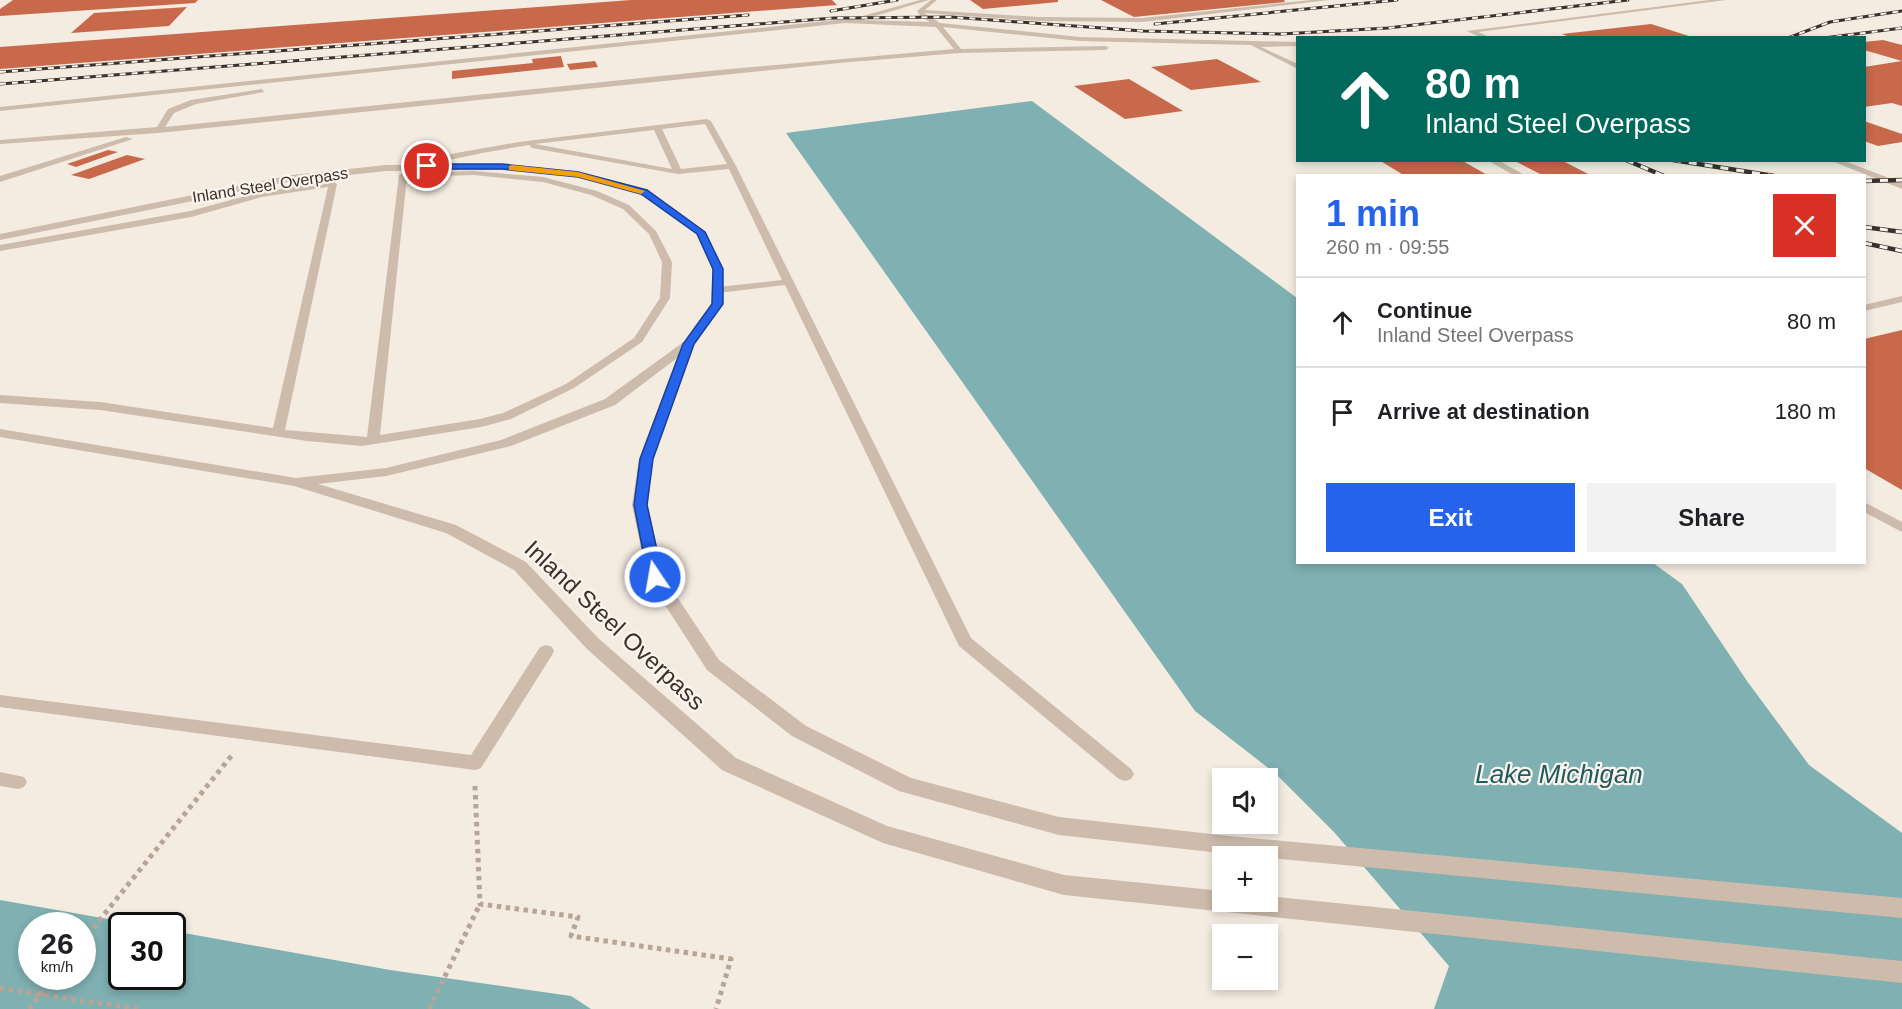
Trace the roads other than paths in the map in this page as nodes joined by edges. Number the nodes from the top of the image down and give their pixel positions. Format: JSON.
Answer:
{"nodes":[{"id":1,"x":926,"y":0,"type":"edge"},
{"id":2,"x":934,"y":0,"type":"edge"},
{"id":3,"x":1326,"y":0,"type":"edge"},
{"id":4,"x":1723,"y":0,"type":"edge"},
{"id":5,"x":920,"y":11,"type":"junction"},
{"id":6,"x":852,"y":21,"type":"junction"},
{"id":7,"x":938,"y":25,"type":"junction"},
{"id":8,"x":1484,"y":36,"type":"edge"},
{"id":9,"x":1268,"y":44,"type":"junction"},
{"id":10,"x":1296,"y":44,"type":"edge"},
{"id":11,"x":1252,"y":45,"type":"junction"},
{"id":12,"x":959,"y":51,"type":"junction"},
{"id":13,"x":1296,"y":66,"type":"edge"},
{"id":14,"x":406,"y":67,"type":"junction"},
{"id":15,"x":0,"y":109,"type":"edge"},
{"id":16,"x":657,"y":127,"type":"junction"},
{"id":17,"x":154,"y":132,"type":"junction"},
{"id":18,"x":0,"y":142,"type":"edge"},
{"id":19,"x":518,"y":144,"type":"junction"},
{"id":20,"x":1495,"y":162,"type":"edge"},
{"id":21,"x":1838,"y":162,"type":"edge"},
{"id":22,"x":732,"y":166,"type":"junction"},
{"id":23,"x":408,"y":167,"type":"junction"},
{"id":24,"x":678,"y":172,"type":"junction"},
{"id":25,"x":1518,"y":174,"type":"edge"},
{"id":26,"x":0,"y":179,"type":"edge"},
{"id":27,"x":1902,"y":186,"type":"edge"},
{"id":28,"x":0,"y":237,"type":"edge"},
{"id":29,"x":0,"y":248,"type":"edge"},
{"id":30,"x":788,"y":282,"type":"junction"},
{"id":31,"x":718,"y":290,"type":"junction"},
{"id":32,"x":1902,"y":299,"type":"edge"},
{"id":33,"x":1866,"y":308,"type":"edge"},
{"id":34,"x":689,"y":344,"type":"junction"},
{"id":35,"x":0,"y":399,"type":"edge"},
{"id":36,"x":0,"y":433,"type":"edge"},
{"id":37,"x":278,"y":433,"type":"junction"},
{"id":38,"x":373,"y":440,"type":"junction"},
{"id":39,"x":296,"y":482,"type":"junction"},
{"id":40,"x":1866,"y":507,"type":"edge"},
{"id":41,"x":1902,"y":528,"type":"edge"},
{"id":42,"x":546,"y":651,"type":"dead end"},
{"id":43,"x":0,"y":701,"type":"edge"},
{"id":44,"x":1125,"y":774,"type":"dead end"},
{"id":45,"x":1902,"y":908,"type":"edge"},
{"id":46,"x":1902,"y":972,"type":"edge"}],
"edges":[{"from":1,"to":6,"type":"lane"},
{"from":2,"to":5,"type":"lane"},
{"from":3,"to":5,"type":"lane"},
{"from":4,"to":8,"type":"lane"},
{"from":5,"to":7,"type":"lane"},
{"from":6,"to":7,"type":"lane"},
{"from":6,"to":14,"type":"lane"},
{"from":7,"to":9,"type":"lane"},
{"from":7,"to":12,"type":"lane"},
{"from":9,"to":10,"type":"lane"},
{"from":9,"to":11,"type":"lane"},
{"from":11,"to":12,"type":"lane"},
{"from":11,"to":13,"type":"lane"},
{"from":12,"to":17,"type":"lane"},
{"from":14,"to":15,"type":"lane"},
{"from":14,"to":17,"type":"lane"},
{"from":16,"to":19,"type":"lane"},
{"from":16,"to":22,"type":"lane"},
{"from":16,"to":24,"type":"lane"},
{"from":17,"to":18,"type":"lane"},
{"from":17,"to":26,"type":"lane"},
{"from":19,"to":23,"type":"lane"},
{"from":19,"to":24,"type":"lane"},
{"from":20,"to":25,"type":"lane"},
{"from":21,"to":27,"type":"lane"},
{"from":22,"to":24,"type":"lane"},
{"from":22,"to":30,"type":"lane"},
{"from":23,"to":28,"type":"street","name":"Inland Steel Overpass"},
{"from":23,"to":31,"type":"street","name":"Inland Steel Overpass"},
{"from":29,"to":37,"type":"lane"},
{"from":30,"to":31,"type":"lane"},
{"from":30,"to":44,"type":"lane"},
{"from":31,"to":34,"type":"street","name":"Inland Steel Overpass"},
{"from":32,"to":33,"type":"lane"},
{"from":34,"to":39,"type":"street","name":"Inland Steel Overpass"},
{"from":34,"to":45,"type":"street"},
{"from":35,"to":37,"type":"lane"},
{"from":36,"to":39,"type":"street","name":"Inland Steel Overpass"},
{"from":37,"to":38,"type":"lane"},
{"from":38,"to":38,"type":"lane"},
{"from":39,"to":46,"type":"street","name":"Inland Steel Overpass"},
{"from":40,"to":41,"type":"lane"},
{"from":42,"to":43,"type":"lane"}]}
